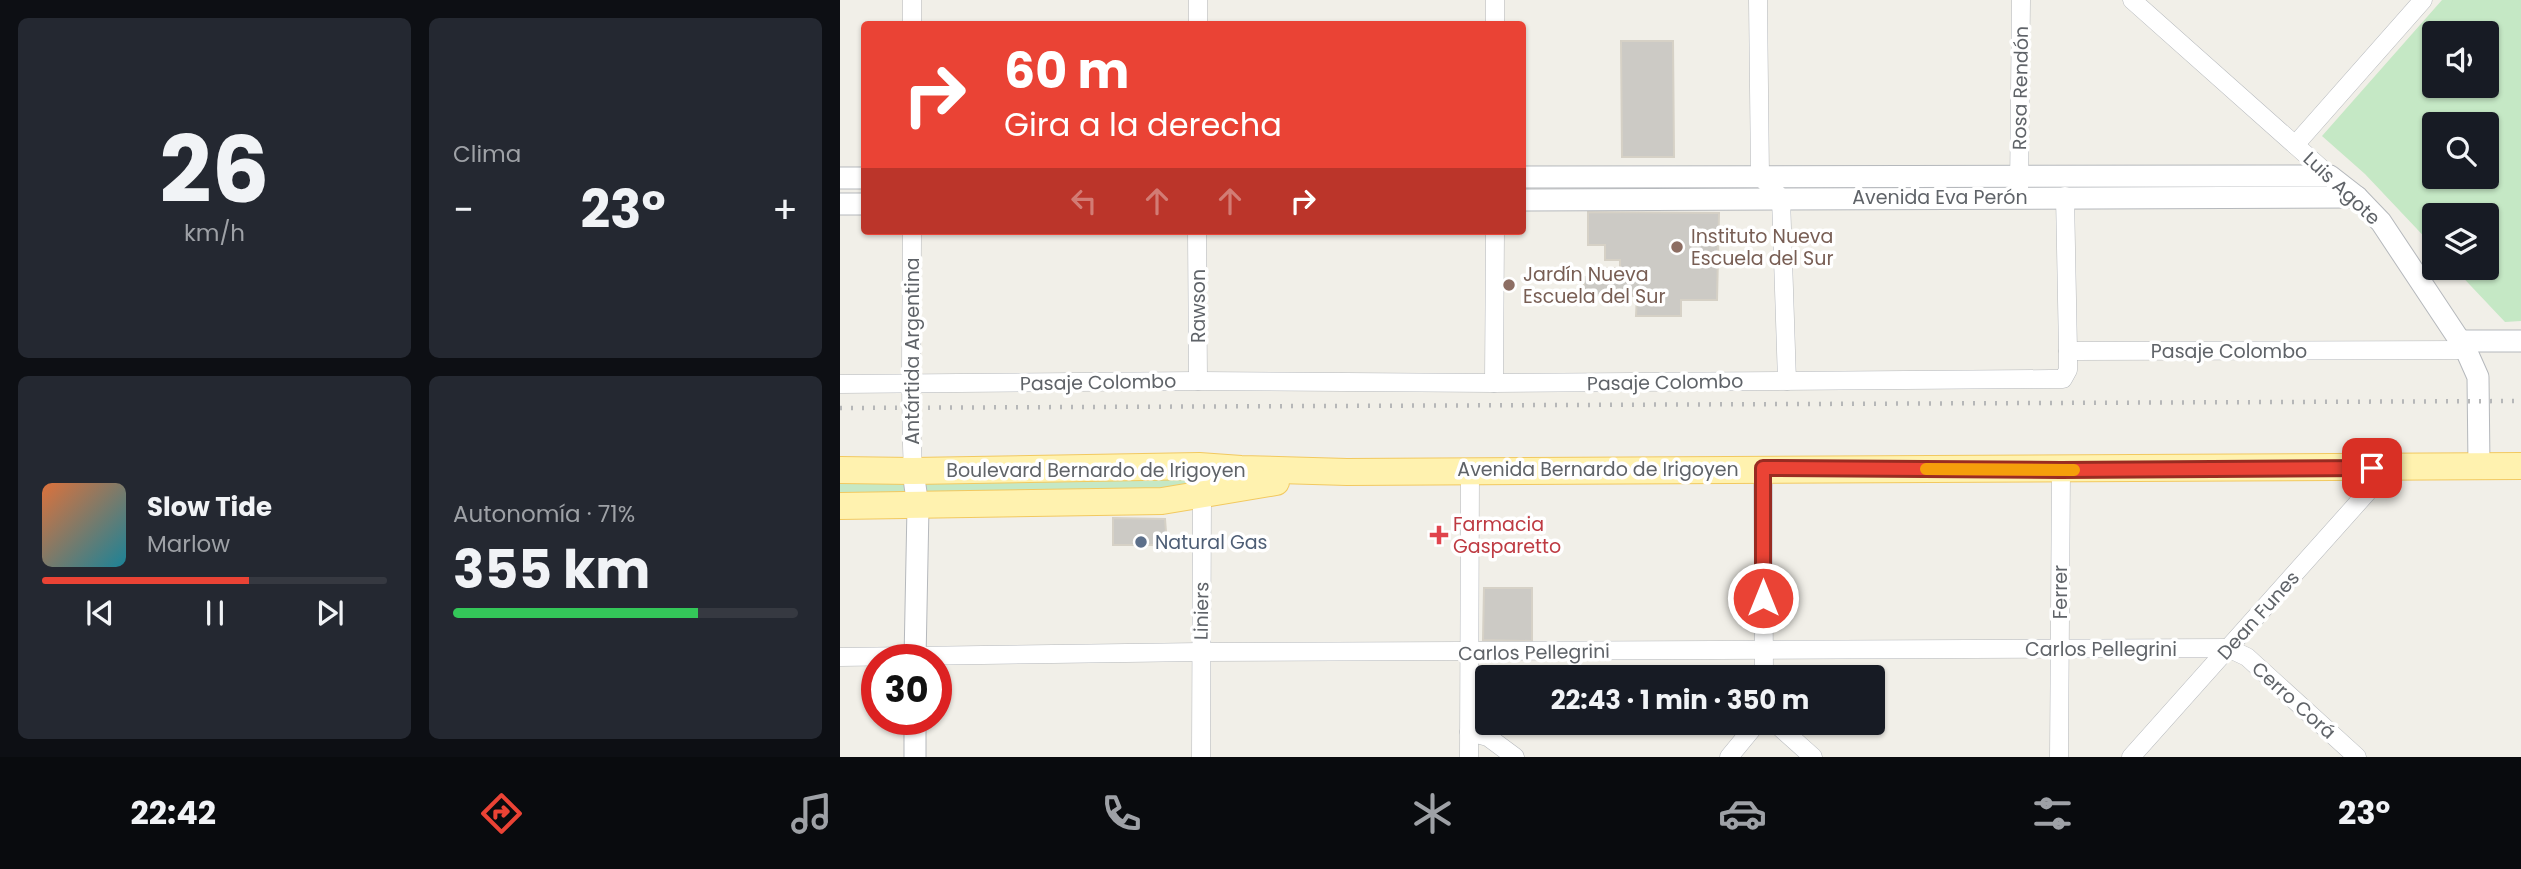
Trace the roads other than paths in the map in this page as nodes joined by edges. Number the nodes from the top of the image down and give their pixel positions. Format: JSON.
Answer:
{"nodes":[{"id":1,"x":912,"y":0,"type":"edge"},
{"id":2,"x":1198,"y":0,"type":"edge"},
{"id":3,"x":1494,"y":0,"type":"edge"},
{"id":4,"x":1758,"y":0,"type":"edge"},
{"id":5,"x":2021,"y":0,"type":"edge"},
{"id":6,"x":2132,"y":0,"type":"edge"},
{"id":7,"x":2423,"y":0,"type":"edge"},
{"id":8,"x":912,"y":21,"type":"edge"},
{"id":9,"x":1198,"y":21,"type":"edge"},
{"id":10,"x":1495,"y":21,"type":"edge"},
{"id":11,"x":2295,"y":145,"type":"junction"},
{"id":12,"x":1760,"y":176,"type":"junction"},
{"id":13,"x":2330,"y":176,"type":"junction"},
{"id":14,"x":1526,"y":177,"type":"edge"},
{"id":15,"x":840,"y":178,"type":"edge"},
{"id":16,"x":861,"y":178,"type":"edge"},
{"id":17,"x":2019,"y":186,"type":"junction"},
{"id":18,"x":2065,"y":197,"type":"junction"},
{"id":19,"x":2357,"y":197,"type":"junction"},
{"id":20,"x":1781,"y":198,"type":"junction"},
{"id":21,"x":1526,"y":200,"type":"edge"},
{"id":22,"x":840,"y":204,"type":"edge"},
{"id":23,"x":861,"y":204,"type":"edge"},
{"id":24,"x":912,"y":235,"type":"edge"},
{"id":25,"x":1197,"y":235,"type":"edge"},
{"id":26,"x":1495,"y":235,"type":"edge"},
{"id":27,"x":2521,"y":341,"type":"edge"},
{"id":28,"x":2463,"y":346,"type":"junction"},
{"id":29,"x":2068,"y":351,"type":"junction"},
{"id":30,"x":1198,"y":381,"type":"junction"},
{"id":31,"x":1787,"y":381,"type":"junction"},
{"id":32,"x":1494,"y":383,"type":"junction"},
{"id":33,"x":840,"y":384,"type":"edge"},
{"id":34,"x":913,"y":384,"type":"junction"},
{"id":35,"x":1199,"y":466,"type":"junction"},
{"id":36,"x":2479,"y":466,"type":"junction"},
{"id":37,"x":2521,"y":466,"type":"edge"},
{"id":38,"x":1763,"y":468,"type":"junction"},
{"id":39,"x":2372,"y":468,"type":"junction"},
{"id":40,"x":840,"y":470,"type":"edge"},
{"id":41,"x":1469,"y":470,"type":"junction"},
{"id":42,"x":2061,"y":470,"type":"junction"},
{"id":43,"x":913,"y":471,"type":"junction"},
{"id":44,"x":1347,"y":472,"type":"junction"},
{"id":45,"x":1202,"y":494,"type":"junction"},
{"id":46,"x":840,"y":506,"type":"edge"},
{"id":47,"x":918,"y":507,"type":"junction"},
{"id":48,"x":915,"y":644,"type":"edge"},
{"id":49,"x":2228,"y":648,"type":"junction"},
{"id":50,"x":2060,"y":649,"type":"junction"},
{"id":51,"x":1764,"y":650,"type":"junction"},
{"id":52,"x":1200,"y":652,"type":"junction"},
{"id":53,"x":1470,"y":653,"type":"junction"},
{"id":54,"x":840,"y":657,"type":"edge"},
{"id":55,"x":861,"y":657,"type":"edge"},
{"id":56,"x":952,"y":657,"type":"edge"},
{"id":57,"x":1764,"y":665,"type":"edge"},
{"id":58,"x":1469,"y":732,"type":"junction"},
{"id":59,"x":915,"y":735,"type":"edge"},
{"id":60,"x":1747,"y":735,"type":"edge"},
{"id":61,"x":1788,"y":735,"type":"edge"},
{"id":62,"x":915,"y":757,"type":"edge"},
{"id":63,"x":1201,"y":757,"type":"edge"},
{"id":64,"x":1469,"y":757,"type":"edge"},
{"id":65,"x":1516,"y":757,"type":"edge"},
{"id":66,"x":1729,"y":757,"type":"edge"},
{"id":67,"x":1813,"y":757,"type":"edge"},
{"id":68,"x":2059,"y":757,"type":"edge"},
{"id":69,"x":2131,"y":757,"type":"edge"},
{"id":70,"x":2357,"y":757,"type":"edge"}],
"edges":[{"from":1,"to":8,"type":"street"},
{"from":2,"to":9,"type":"street"},
{"from":3,"to":10,"type":"street"},
{"from":4,"to":12,"type":"street"},
{"from":5,"to":17,"type":"street","name":"Rosa Rendón"},
{"from":6,"to":11,"type":"street","name":"Luis Agote"},
{"from":7,"to":11,"type":"street"},
{"from":11,"to":13,"type":"street","name":"Luis Agote"},
{"from":12,"to":14,"type":"street","name":"Avenida Eva Perón"},
{"from":12,"to":17,"type":"street","name":"Avenida Eva Perón"},
{"from":12,"to":20,"type":"street"},
{"from":13,"to":17,"type":"street","name":"Avenida Eva Perón"},
{"from":13,"to":19,"type":"street","name":"Luis Agote"},
{"from":15,"to":16,"type":"street"},
{"from":17,"to":18,"type":"street","name":"Avenida Eva Perón"},
{"from":17,"to":20,"type":"street","name":"Avenida Eva Perón"},
{"from":18,"to":19,"type":"street","name":"Avenida Eva Perón"},
{"from":18,"to":29,"type":"street"},
{"from":19,"to":28,"type":"street","name":"Luis Agote"},
{"from":20,"to":21,"type":"street","name":"Avenida Eva Perón"},
{"from":20,"to":31,"type":"street"},
{"from":22,"to":23,"type":"street"},
{"from":24,"to":34,"type":"street","name":"Antártida Argentina"},
{"from":25,"to":30,"type":"street","name":"Rawson"},
{"from":26,"to":32,"type":"street"},
{"from":27,"to":28,"type":"street"},
{"from":28,"to":29,"type":"street","name":"Pasaje Colombo"},
{"from":28,"to":36,"type":"street","name":"Luis Agote"},
{"from":29,"to":31,"type":"street","name":"Pasaje Colombo"},
{"from":30,"to":32,"type":"street","name":"Pasaje Colombo"},
{"from":30,"to":34,"type":"street","name":"Pasaje Colombo"},
{"from":31,"to":32,"type":"street","name":"Pasaje Colombo"},
{"from":33,"to":34,"type":"street","name":"Pasaje Colombo"},
{"from":34,"to":43,"type":"street","name":"Antártida Argentina"},
{"from":35,"to":43,"type":"main road","name":"Boulevard Bernardo de Irigoyen"},
{"from":35,"to":44,"type":"main road","name":"Boulevard Bernardo de Irigoyen"},
{"from":35,"to":45,"type":"street","name":"Liniers"},
{"from":36,"to":37,"type":"main road","name":"Avenida Bernardo de Irigoyen"},
{"from":36,"to":39,"type":"main road","name":"Avenida Bernardo de Irigoyen"},
{"from":38,"to":41,"type":"main road","name":"Avenida Bernardo de Irigoyen"},
{"from":38,"to":42,"type":"main road","name":"Avenida Bernardo de Irigoyen"},
{"from":38,"to":51,"type":"street"},
{"from":39,"to":42,"type":"main road","name":"Avenida Bernardo de Irigoyen"},
{"from":39,"to":49,"type":"street","name":"Dean Funes"},
{"from":40,"to":43,"type":"main road","name":"Boulevard Bernardo de Irigoyen"},
{"from":41,"to":44,"type":"main road","name":"Avenida Bernardo de Irigoyen"},
{"from":41,"to":53,"type":"street"},
{"from":42,"to":50,"type":"street","name":"Ferrer"},
{"from":43,"to":47,"type":"street"},
{"from":44,"to":45,"type":"main road","name":"Boulevard Bernardo de Irigoyen"},
{"from":45,"to":47,"type":"main road","name":"Boulevard Bernardo de Irigoyen"},
{"from":45,"to":52,"type":"street","name":"Liniers"},
{"from":46,"to":47,"type":"main road","name":"Boulevard Bernardo de Irigoyen"},
{"from":47,"to":48,"type":"street"},
{"from":49,"to":50,"type":"street","name":"Carlos Pellegrini"},
{"from":49,"to":69,"type":"street","name":"Dean Funes"},
{"from":49,"to":70,"type":"street","name":"Cerro Corá"},
{"from":50,"to":51,"type":"street","name":"Carlos Pellegrini"},
{"from":50,"to":68,"type":"street","name":"Ferrer"},
{"from":51,"to":53,"type":"street","name":"Carlos Pellegrini"},
{"from":51,"to":57,"type":"street"},
{"from":52,"to":53,"type":"street","name":"Carlos Pellegrini"},
{"from":52,"to":56,"type":"street","name":"Carlos Pellegrini"},
{"from":52,"to":63,"type":"street","name":"Liniers"},
{"from":53,"to":58,"type":"street"},
{"from":54,"to":55,"type":"street","name":"Carlos Pellegrini"},
{"from":58,"to":64,"type":"street"},
{"from":58,"to":65,"type":"street"},
{"from":59,"to":62,"type":"street"},
{"from":60,"to":66,"type":"street"},
{"from":61,"to":67,"type":"street"}]}
